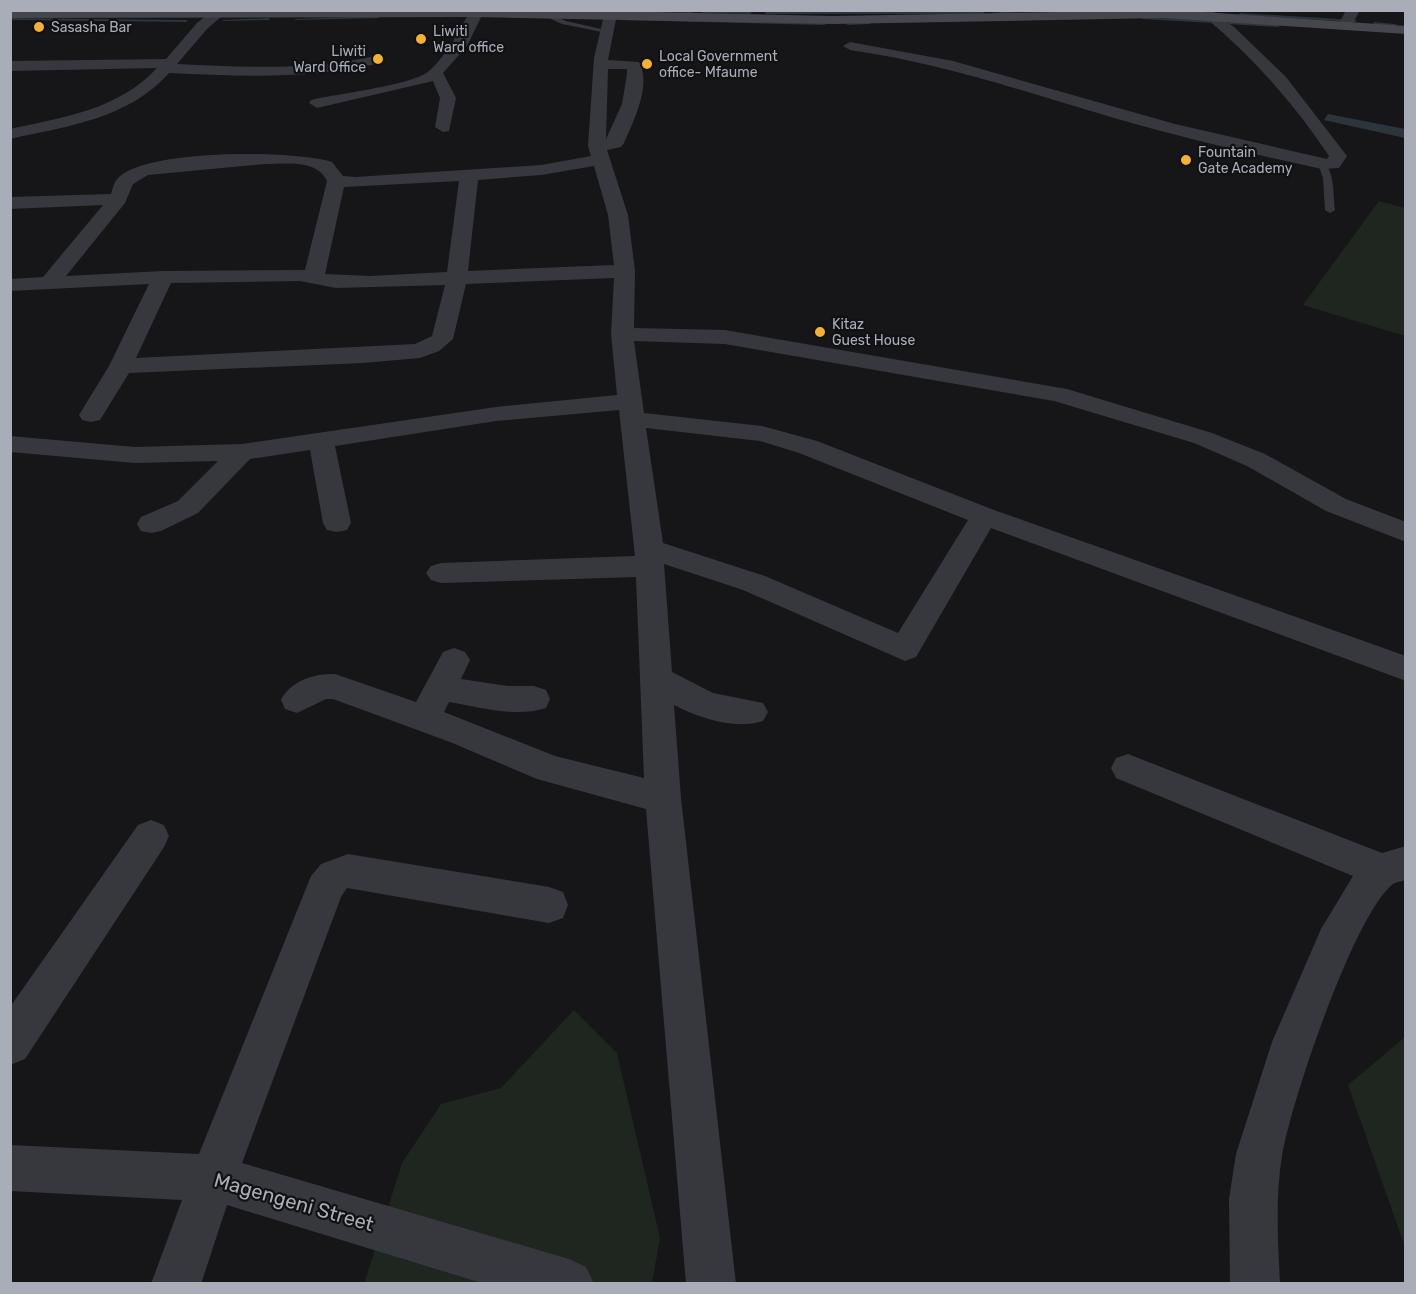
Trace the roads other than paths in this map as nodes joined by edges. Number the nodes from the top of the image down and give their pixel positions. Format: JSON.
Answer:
{"nodes":[{"id":1,"x":1353,"y":10,"type":"edge"},
{"id":2,"x":219,"y":13,"type":"edge"},
{"id":3,"x":476,"y":13,"type":"junction"},
{"id":4,"x":10,"y":14,"type":"edge"},
{"id":5,"x":1234,"y":14,"type":"edge"},
{"id":6,"x":757,"y":15,"type":"edge"},
{"id":7,"x":912,"y":15,"type":"edge"},
{"id":8,"x":1211,"y":15,"type":"junction"},
{"id":9,"x":610,"y":19,"type":"edge"},
{"id":10,"x":1346,"y":24,"type":"junction"},
{"id":11,"x":1406,"y":30,"type":"edge"},
{"id":12,"x":850,"y":46,"type":"dead end"},
{"id":13,"x":375,"y":60,"type":"dead end"},
{"id":14,"x":10,"y":66,"type":"edge"},
{"id":15,"x":166,"y":66,"type":"junction"},
{"id":16,"x":436,"y":75,"type":"junction"},
{"id":17,"x":317,"y":103,"type":"dead end"},
{"id":18,"x":442,"y":127,"type":"dead end"},
{"id":19,"x":10,"y":134,"type":"edge"},
{"id":20,"x":599,"y":153,"type":"junction"},
{"id":21,"x":1322,"y":164,"type":"junction"},
{"id":22,"x":469,"y":176,"type":"junction"},
{"id":23,"x":336,"y":181,"type":"junction"},
{"id":24,"x":118,"y":199,"type":"junction"},
{"id":25,"x":10,"y":203,"type":"edge"},
{"id":26,"x":1330,"y":210,"type":"dead end"},
{"id":27,"x":625,"y":271,"type":"junction"},
{"id":28,"x":163,"y":277,"type":"junction"},
{"id":29,"x":314,"y":277,"type":"junction"},
{"id":30,"x":458,"y":278,"type":"junction"},
{"id":31,"x":49,"y":283,"type":"junction"},
{"id":32,"x":10,"y":285,"type":"edge"},
{"id":33,"x":622,"y":334,"type":"junction"},
{"id":34,"x":121,"y":366,"type":"junction"},
{"id":35,"x":632,"y":410,"type":"junction"},
{"id":36,"x":91,"y":415,"type":"dead end"},
{"id":37,"x":321,"y":440,"type":"junction"},
{"id":38,"x":10,"y":444,"type":"edge"},
{"id":39,"x":242,"y":452,"type":"junction"},
{"id":40,"x":984,"y":516,"type":"junction"},
{"id":41,"x":337,"y":523,"type":"dead end"},
{"id":42,"x":151,"y":524,"type":"dead end"},
{"id":43,"x":1406,"y":533,"type":"edge"},
{"id":44,"x":649,"y":557,"type":"junction"},
{"id":45,"x":441,"y":573,"type":"dead end"},
{"id":46,"x":454,"y":660,"type":"dead end"},
{"id":47,"x":1406,"y":669,"type":"edge"},
{"id":48,"x":656,"y":678,"type":"junction"},
{"id":49,"x":439,"y":688,"type":"junction"},
{"id":50,"x":534,"y":699,"type":"dead end"},
{"id":51,"x":297,"y":700,"type":"dead end"},
{"id":52,"x":752,"y":712,"type":"dead end"},
{"id":53,"x":424,"y":719,"type":"junction"},
{"id":54,"x":1128,"y":768,"type":"dead end"},
{"id":55,"x":663,"y":798,"type":"junction"},
{"id":56,"x":151,"y":836,"type":"dead end"},
{"id":57,"x":1393,"y":866,"type":"edge"},
{"id":58,"x":549,"y":905,"type":"dead end"},
{"id":59,"x":10,"y":1044,"type":"edge"},
{"id":60,"x":10,"y":1168,"type":"edge"},
{"id":61,"x":213,"y":1178,"type":"junction"},
{"id":62,"x":176,"y":1284,"type":"edge"},
{"id":63,"x":568,"y":1284,"type":"edge"},
{"id":64,"x":711,"y":1284,"type":"edge"},
{"id":65,"x":1255,"y":1284,"type":"edge"}],
"edges":[{"from":1,"to":10,"type":"street"},
{"from":2,"to":3,"type":"main road"},
{"from":2,"to":4,"type":"main road"},
{"from":2,"to":15,"type":"street"},
{"from":3,"to":9,"type":"main road"},
{"from":3,"to":16,"type":"street"},
{"from":5,"to":8,"type":"main road"},
{"from":5,"to":10,"type":"main road"},
{"from":6,"to":7,"type":"main road"},
{"from":6,"to":9,"type":"main road"},
{"from":7,"to":8,"type":"main road"},
{"from":8,"to":21,"type":"street"},
{"from":9,"to":20,"type":"street"},
{"from":10,"to":11,"type":"main road"},
{"from":12,"to":21,"type":"street"},
{"from":13,"to":15,"type":"street"},
{"from":14,"to":15,"type":"street"},
{"from":15,"to":19,"type":"street"},
{"from":16,"to":17,"type":"street"},
{"from":16,"to":18,"type":"street"},
{"from":20,"to":22,"type":"street"},
{"from":20,"to":27,"type":"street"},
{"from":21,"to":26,"type":"lane"},
{"from":22,"to":23,"type":"street"},
{"from":22,"to":30,"type":"street"},
{"from":23,"to":24,"type":"street"},
{"from":23,"to":29,"type":"street"},
{"from":24,"to":25,"type":"street"},
{"from":24,"to":31,"type":"street"},
{"from":27,"to":30,"type":"street"},
{"from":27,"to":33,"type":"street"},
{"from":28,"to":29,"type":"street"},
{"from":28,"to":31,"type":"street"},
{"from":28,"to":34,"type":"street"},
{"from":29,"to":30,"type":"street"},
{"from":30,"to":34,"type":"street"},
{"from":31,"to":32,"type":"street"},
{"from":33,"to":35,"type":"street"},
{"from":33,"to":43,"type":"street"},
{"from":34,"to":36,"type":"street"},
{"from":35,"to":37,"type":"street"},
{"from":35,"to":40,"type":"street"},
{"from":35,"to":44,"type":"street"},
{"from":37,"to":39,"type":"street"},
{"from":37,"to":41,"type":"street"},
{"from":38,"to":39,"type":"street"},
{"from":39,"to":42,"type":"street"},
{"from":40,"to":44,"type":"street"},
{"from":40,"to":47,"type":"street"},
{"from":44,"to":45,"type":"street"},
{"from":44,"to":48,"type":"street"},
{"from":46,"to":49,"type":"street"},
{"from":48,"to":52,"type":"street"},
{"from":48,"to":55,"type":"street"},
{"from":49,"to":50,"type":"street"},
{"from":49,"to":53,"type":"street"},
{"from":51,"to":53,"type":"street"},
{"from":53,"to":55,"type":"street"},
{"from":54,"to":57,"type":"street"},
{"from":55,"to":64,"type":"street"},
{"from":56,"to":59,"type":"street"},
{"from":57,"to":65,"type":"street"},
{"from":58,"to":61,"type":"street"},
{"from":60,"to":61,"type":"street","name":"Magengeni Street"},
{"from":61,"to":62,"type":"street"},
{"from":61,"to":63,"type":"street","name":"Magengeni Street"}]}
